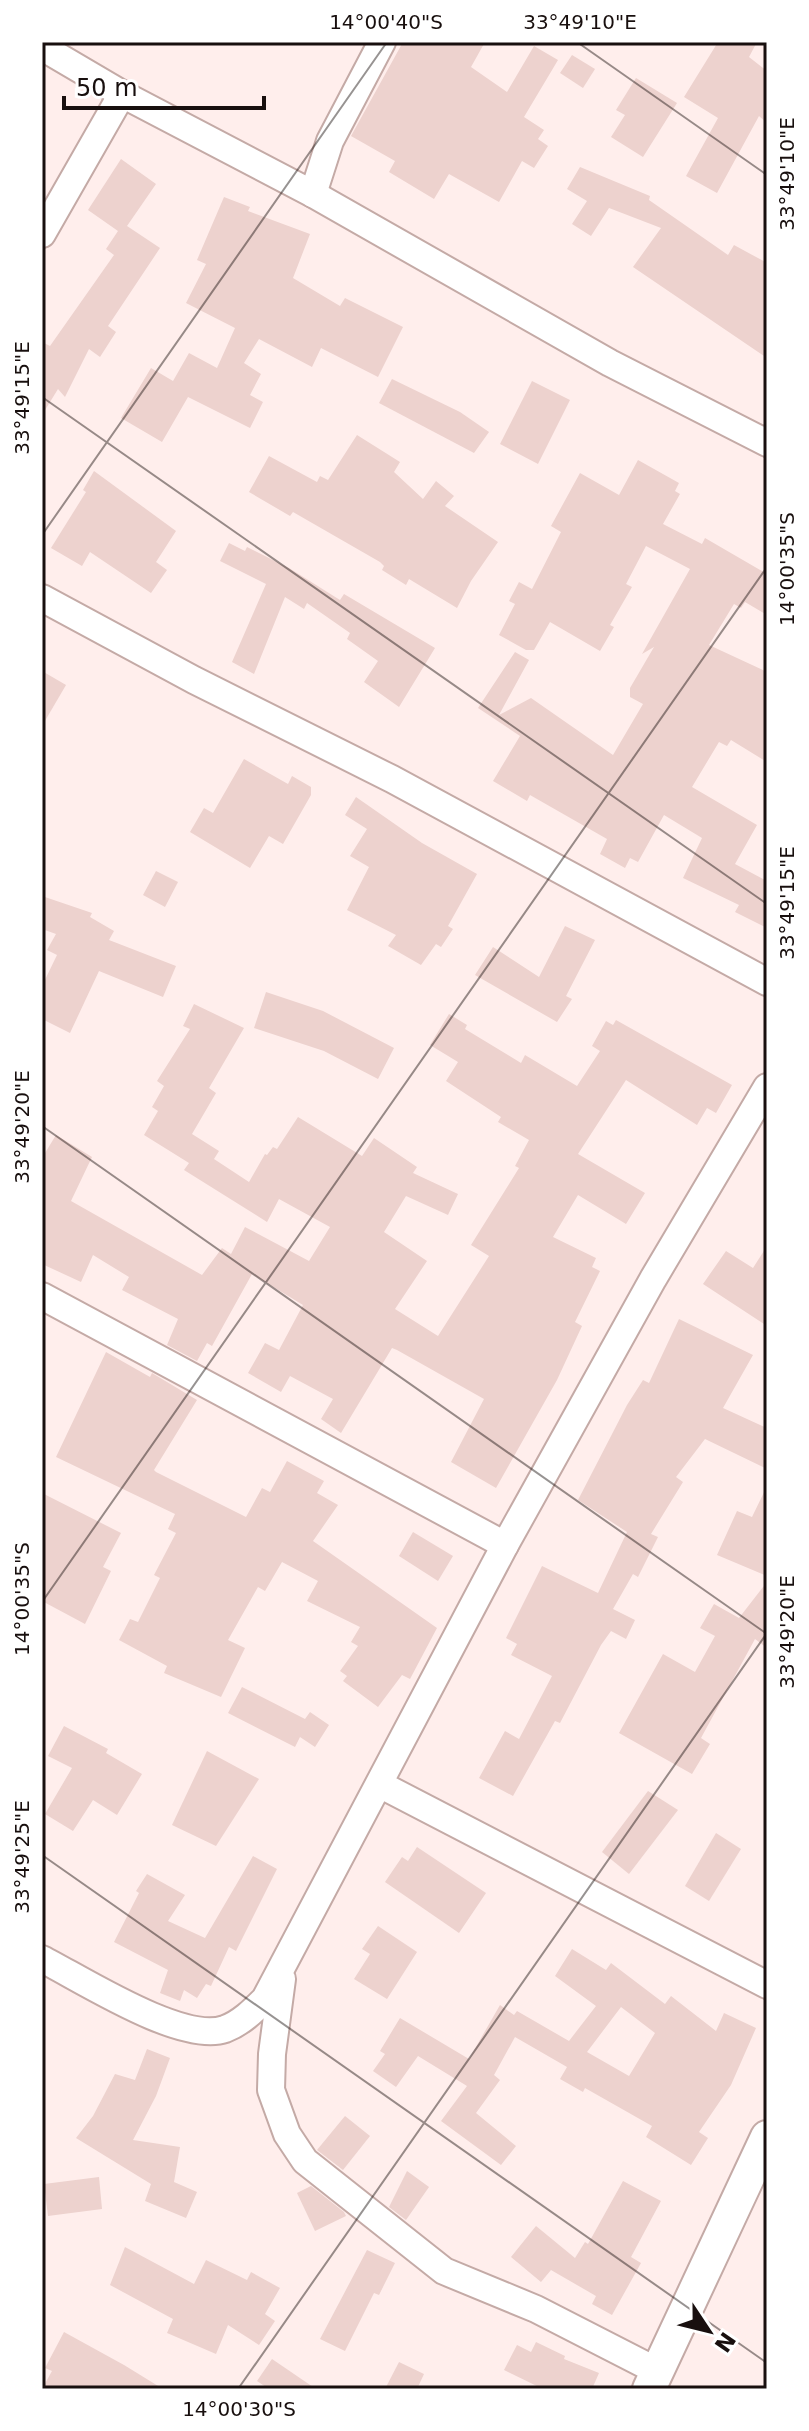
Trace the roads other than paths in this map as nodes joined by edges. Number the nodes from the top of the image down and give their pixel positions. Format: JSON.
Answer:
{"nodes":[{"id":1,"x":382,"y":42,"type":"edge"},
{"id":2,"x":42,"y":47,"type":"edge"},
{"id":3,"x":122,"y":94,"type":"junction"},
{"id":4,"x":313,"y":194,"type":"junction"},
{"id":5,"x":42,"y":234,"type":"edge"},
{"id":6,"x":767,"y":443,"type":"edge"},
{"id":7,"x":42,"y":598,"type":"edge"},
{"id":8,"x":767,"y":982,"type":"edge"},
{"id":9,"x":767,"y":1087,"type":"edge"},
{"id":10,"x":42,"y":1296,"type":"edge"},
{"id":11,"x":505,"y":1545,"type":"junction"},
{"id":12,"x":381,"y":1785,"type":"junction"},
{"id":13,"x":42,"y":1959,"type":"edge"},
{"id":14,"x":283,"y":1970,"type":"junction"},
{"id":15,"x":767,"y":1985,"type":"edge"},
{"id":16,"x":767,"y":2137,"type":"edge"},
{"id":17,"x":653,"y":2380,"type":"edge"}],
"edges":[{"from":1,"to":4,"type":"street"},
{"from":2,"to":3,"type":"street"},
{"from":3,"to":4,"type":"street"},
{"from":3,"to":5,"type":"street"},
{"from":4,"to":6,"type":"street"},
{"from":7,"to":8,"type":"street"},
{"from":9,"to":11,"type":"street"},
{"from":10,"to":11,"type":"street"},
{"from":11,"to":12,"type":"street"},
{"from":12,"to":14,"type":"street"},
{"from":12,"to":15,"type":"street"},
{"from":13,"to":14,"type":"street"},
{"from":14,"to":17,"type":"street"},
{"from":16,"to":17,"type":"street"}]}
